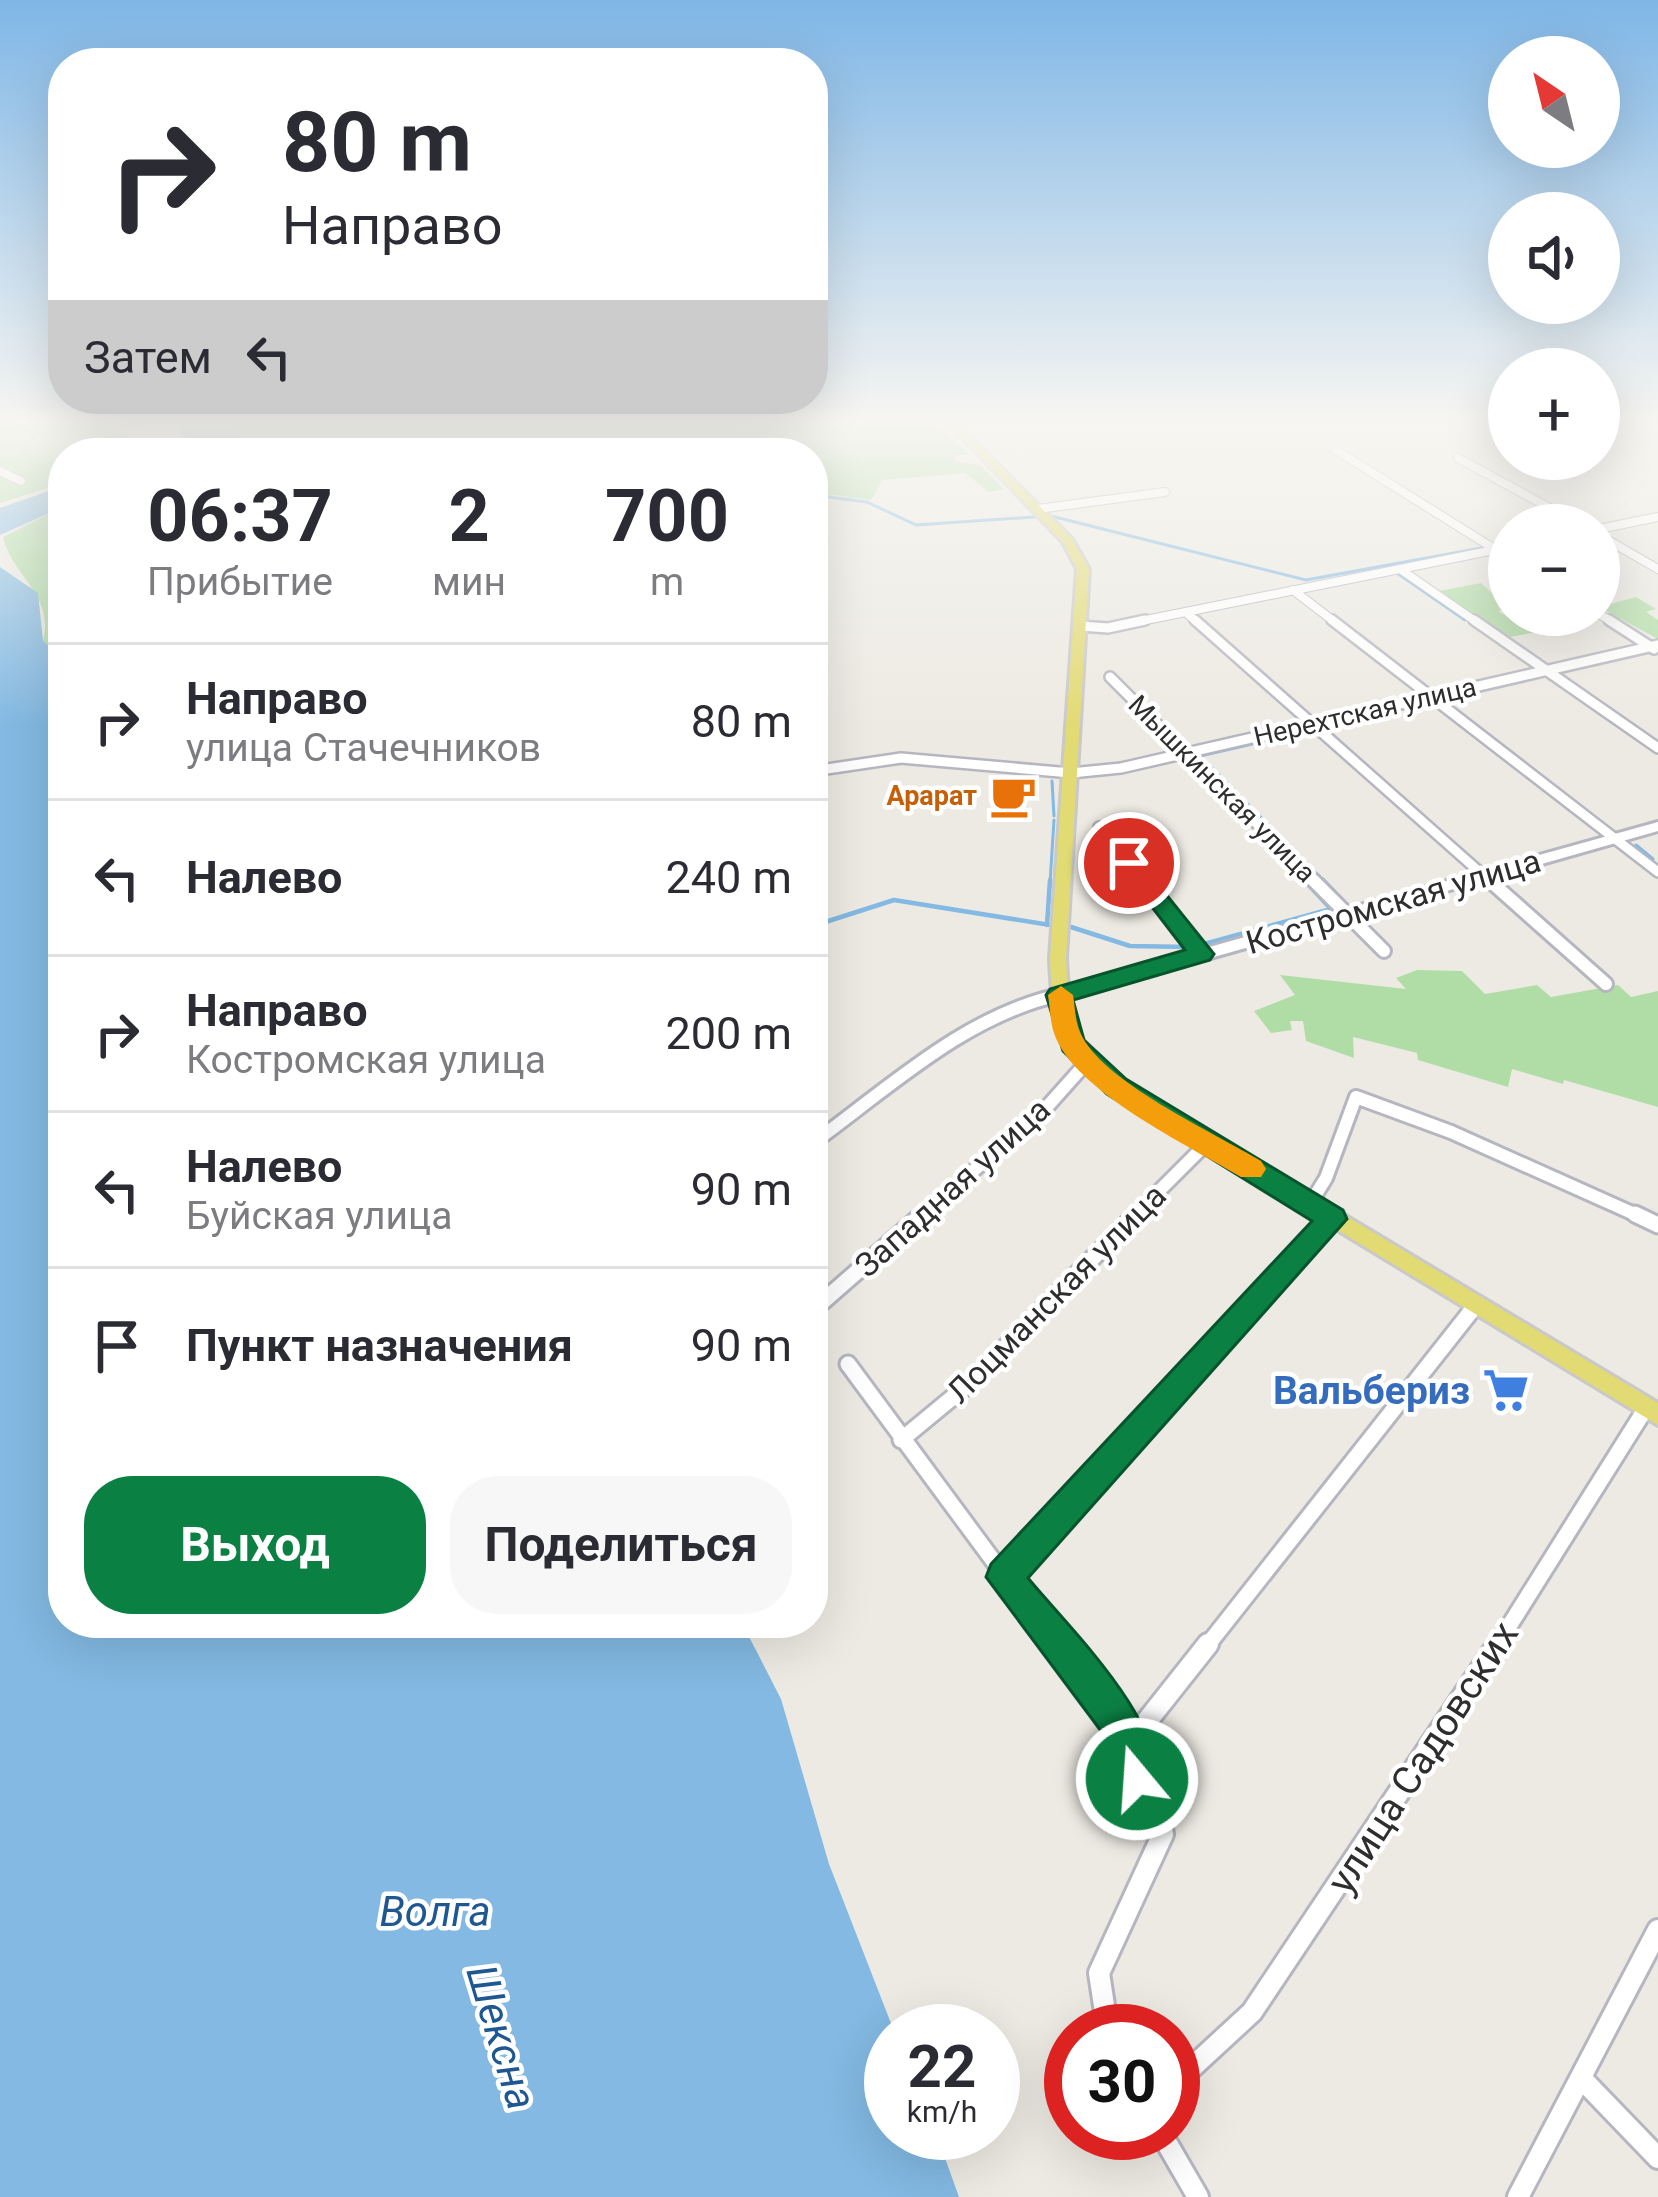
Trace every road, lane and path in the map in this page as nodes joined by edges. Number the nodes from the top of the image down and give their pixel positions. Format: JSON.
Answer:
{"nodes":[{"id":1,"x":1049,"y":523,"type":"edge"},
{"id":2,"x":1451,"y":523,"type":"edge"},
{"id":3,"x":1488,"y":545,"type":"edge"},
{"id":4,"x":1620,"y":545,"type":"edge"},
{"id":5,"x":1488,"y":549,"type":"edge"},
{"id":6,"x":1400,"y":568,"type":"junction"},
{"id":7,"x":1658,"y":569,"type":"edge"},
{"id":8,"x":1294,"y":590,"type":"junction"},
{"id":9,"x":1185,"y":612,"type":"junction"},
{"id":10,"x":1080,"y":626,"type":"junction"},
{"id":11,"x":1620,"y":627,"type":"edge"},
{"id":12,"x":1656,"y":648,"type":"edge"},
{"id":13,"x":1545,"y":670,"type":"junction"},
{"id":14,"x":1110,"y":677,"type":"dead end"},
{"id":15,"x":1429,"y":697,"type":"junction"},
{"id":16,"x":1311,"y":725,"type":"junction"},
{"id":17,"x":1658,"y":748,"type":"edge"},
{"id":18,"x":1187,"y":753,"type":"junction"},
{"id":19,"x":828,"y":769,"type":"edge"},
{"id":20,"x":1071,"y":773,"type":"junction"},
{"id":21,"x":1658,"y":826,"type":"edge"},
{"id":22,"x":1099,"y":827,"type":"dead end"},
{"id":23,"x":1614,"y":838,"type":"junction"},
{"id":24,"x":1658,"y":872,"type":"edge"},
{"id":25,"x":1482,"y":876,"type":"junction"},
{"id":26,"x":1347,"y":914,"type":"junction"},
{"id":27,"x":1384,"y":951,"type":"dead end"},
{"id":28,"x":1202,"y":954,"type":"junction"},
{"id":29,"x":1606,"y":984,"type":"dead end"},
{"id":30,"x":1059,"y":995,"type":"junction"},
{"id":31,"x":1087,"y":1062,"type":"junction"},
{"id":32,"x":828,"y":1132,"type":"edge"},
{"id":33,"x":1207,"y":1142,"type":"junction"},
{"id":34,"x":1310,"y":1204,"type":"junction"},
{"id":35,"x":1332,"y":1219,"type":"junction"},
{"id":36,"x":1658,"y":1225,"type":"edge"},
{"id":37,"x":828,"y":1297,"type":"edge"},
{"id":38,"x":1476,"y":1305,"type":"junction"},
{"id":39,"x":848,"y":1364,"type":"dead end"},
{"id":40,"x":1652,"y":1412,"type":"edge"},
{"id":41,"x":902,"y":1440,"type":"junction"},
{"id":42,"x":1004,"y":1577,"type":"junction"},
{"id":43,"x":1132,"y":1740,"type":"junction"},
{"id":44,"x":1658,"y":1930,"type":"edge"},
{"id":45,"x":1105,"y":2004,"type":"edge"},
{"id":46,"x":1200,"y":2060,"type":"edge"},
{"id":47,"x":1581,"y":2078,"type":"junction"},
{"id":48,"x":1658,"y":2158,"type":"edge"},
{"id":49,"x":1177,"y":2160,"type":"edge"},
{"id":50,"x":1198,"y":2197,"type":"edge"},
{"id":51,"x":1518,"y":2197,"type":"edge"}],
"edges":[{"from":1,"to":10,"type":"main road"},
{"from":2,"to":3,"type":"street"},
{"from":4,"to":7,"type":"street"},
{"from":5,"to":6,"type":"street"},
{"from":6,"to":8,"type":"street"},
{"from":6,"to":13,"type":"street"},
{"from":8,"to":9,"type":"street"},
{"from":8,"to":15,"type":"street"},
{"from":9,"to":10,"type":"street"},
{"from":9,"to":16,"type":"street"},
{"from":10,"to":20,"type":"main road"},
{"from":11,"to":12,"type":"street"},
{"from":12,"to":13,"type":"street","name":"Нерехтская улица"},
{"from":13,"to":15,"type":"street","name":"Нерехтская улица"},
{"from":13,"to":17,"type":"street"},
{"from":14,"to":18,"type":"street","name":"Мышкинская улица"},
{"from":15,"to":16,"type":"street","name":"Нерехтская улица"},
{"from":15,"to":23,"type":"street"},
{"from":16,"to":18,"type":"street","name":"Нерехтская улица"},
{"from":16,"to":25,"type":"street"},
{"from":18,"to":20,"type":"street","name":"Нерехтская улица"},
{"from":18,"to":26,"type":"street","name":"Мышкинская улица"},
{"from":19,"to":20,"type":"street","name":"Нерехтская улица"},
{"from":20,"to":30,"type":"main road"},
{"from":21,"to":23,"type":"street","name":"Костромская улица"},
{"from":22,"to":28,"type":"street"},
{"from":23,"to":24,"type":"street"},
{"from":23,"to":25,"type":"street","name":"Костромская улица"},
{"from":25,"to":26,"type":"street","name":"Костромская улица"},
{"from":25,"to":29,"type":"street"},
{"from":26,"to":27,"type":"street","name":"Мышкинская улица"},
{"from":26,"to":28,"type":"street","name":"Костромская улица"},
{"from":28,"to":30,"type":"street","name":"Костромская улица"},
{"from":30,"to":31,"type":"main road"},
{"from":30,"to":32,"type":"street"},
{"from":31,"to":33,"type":"main road"},
{"from":31,"to":37,"type":"street","name":"Западная улица"},
{"from":33,"to":34,"type":"main road"},
{"from":33,"to":41,"type":"street","name":"Лоцманская улица"},
{"from":34,"to":35,"type":"main road"},
{"from":34,"to":36,"type":"street"},
{"from":35,"to":38,"type":"main road"},
{"from":35,"to":42,"type":"street"},
{"from":38,"to":40,"type":"main road"},
{"from":38,"to":43,"type":"street"},
{"from":39,"to":41,"type":"street"},
{"from":40,"to":46,"type":"street","name":"улица Садовских"},
{"from":41,"to":42,"type":"street"},
{"from":42,"to":43,"type":"street"},
{"from":43,"to":45,"type":"street"},
{"from":44,"to":47,"type":"street"},
{"from":47,"to":48,"type":"street"},
{"from":47,"to":51,"type":"street"},
{"from":49,"to":50,"type":"street"}]}
